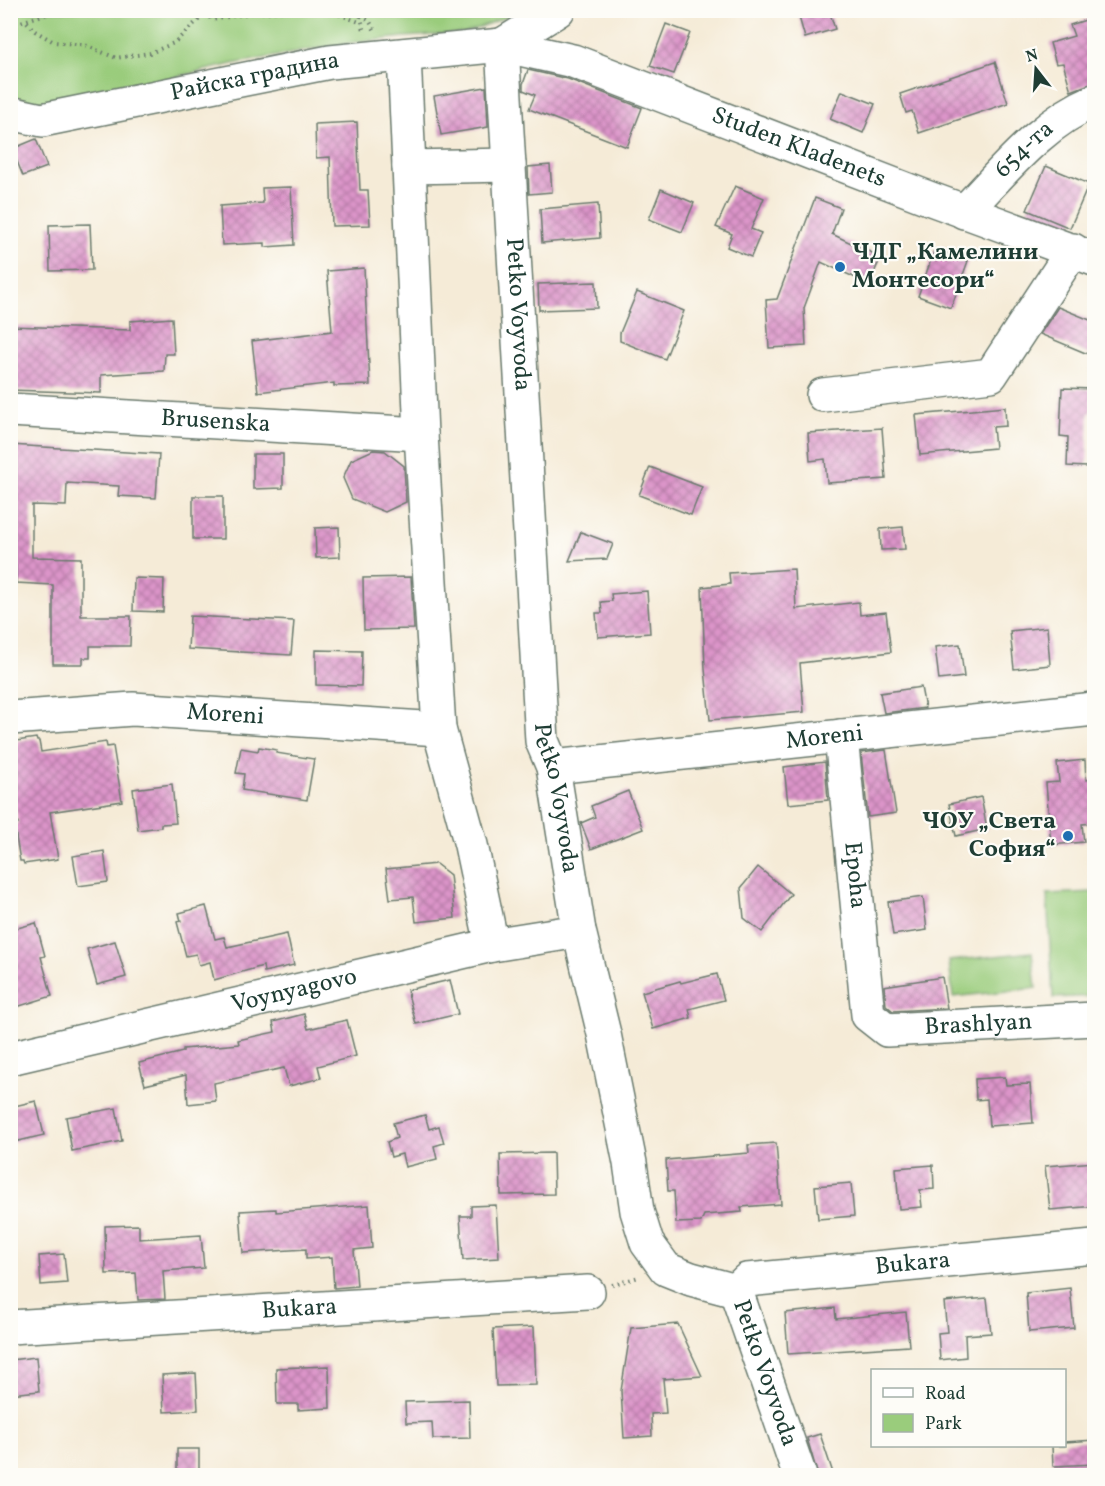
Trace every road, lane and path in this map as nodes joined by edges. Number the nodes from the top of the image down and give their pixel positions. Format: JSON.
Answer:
{"nodes":[{"id":1,"x":60,"y":10,"type":"edge"},
{"id":2,"x":300,"y":10,"type":"edge"},
{"id":3,"x":322,"y":10,"type":"edge"},
{"id":4,"x":359,"y":10,"type":"edge"},
{"id":5,"x":558,"y":10,"type":"edge"},
{"id":6,"x":207,"y":11,"type":"edge"},
{"id":7,"x":27,"y":22,"type":"junction"},
{"id":8,"x":10,"y":25,"type":"edge"},
{"id":9,"x":502,"y":45,"type":"junction"},
{"id":10,"x":404,"y":55,"type":"junction"},
{"id":11,"x":1095,"y":101,"type":"edge"},
{"id":12,"x":10,"y":113,"type":"edge"},
{"id":13,"x":509,"y":165,"type":"junction"},
{"id":14,"x":409,"y":167,"type":"junction"},
{"id":15,"x":964,"y":212,"type":"junction"},
{"id":16,"x":1084,"y":254,"type":"edge"},
{"id":17,"x":823,"y":395,"type":"dead end"},
{"id":18,"x":10,"y":410,"type":"edge"},
{"id":19,"x":421,"y":434,"type":"junction"},
{"id":20,"x":1095,"y":709,"type":"edge"},
{"id":21,"x":10,"y":718,"type":"edge"},
{"id":22,"x":440,"y":729,"type":"junction"},
{"id":23,"x":841,"y":736,"type":"junction"},
{"id":24,"x":553,"y":766,"type":"junction"},
{"id":25,"x":579,"y":931,"type":"junction"},
{"id":26,"x":492,"y":945,"type":"junction"},
{"id":27,"x":868,"y":1015,"type":"joint"},
{"id":28,"x":1095,"y":1019,"type":"edge"},
{"id":29,"x":10,"y":1058,"type":"edge"},
{"id":30,"x":1095,"y":1247,"type":"edge"},
{"id":31,"x":666,"y":1269,"type":"junction"},
{"id":32,"x":736,"y":1291,"type":"junction"},
{"id":33,"x":588,"y":1292,"type":"joint"},
{"id":34,"x":10,"y":1327,"type":"edge"},
{"id":35,"x":800,"y":1476,"type":"edge"}],
"edges":[{"from":1,"to":7,"type":"path"},
{"from":2,"to":6,"type":"path"},
{"from":3,"to":4,"type":"path"},
{"from":5,"to":9,"type":"street"},
{"from":6,"to":7,"type":"path"},
{"from":7,"to":8,"type":"path"},
{"from":9,"to":10,"type":"street","name":"Райска градина"},
{"from":9,"to":13,"type":"street","name":"Petko Voyvoda"},
{"from":9,"to":15,"type":"street","name":"Studen Kladenets"},
{"from":10,"to":12,"type":"street","name":"Райска градина"},
{"from":10,"to":14,"type":"street"},
{"from":11,"to":15,"type":"street","name":"654-та"},
{"from":13,"to":14,"type":"street"},
{"from":13,"to":24,"type":"street","name":"Petko Voyvoda"},
{"from":14,"to":19,"type":"street"},
{"from":15,"to":16,"type":"street","name":"Studen Kladenets"},
{"from":16,"to":17,"type":"street"},
{"from":18,"to":19,"type":"street","name":"Brusenska"},
{"from":19,"to":22,"type":"street"},
{"from":20,"to":23,"type":"street","name":"Moreni"},
{"from":21,"to":22,"type":"street","name":"Moreni"},
{"from":22,"to":26,"type":"street"},
{"from":23,"to":24,"type":"street","name":"Moreni"},
{"from":23,"to":27,"type":"street","name":"Epoha"},
{"from":24,"to":25,"type":"street","name":"Petko Voyvoda"},
{"from":25,"to":26,"type":"street","name":"Voynyagovo"},
{"from":25,"to":31,"type":"street","name":"Petko Voyvoda"},
{"from":26,"to":29,"type":"street","name":"Voynyagovo"},
{"from":27,"to":28,"type":"street","name":"Brashlyan"},
{"from":30,"to":32,"type":"street","name":"Bukara"},
{"from":31,"to":32,"type":"street","name":"Petko Voyvoda"},
{"from":31,"to":33,"type":"path"},
{"from":32,"to":35,"type":"street","name":"Petko Voyvoda"},
{"from":33,"to":34,"type":"street","name":"Bukara"}]}
